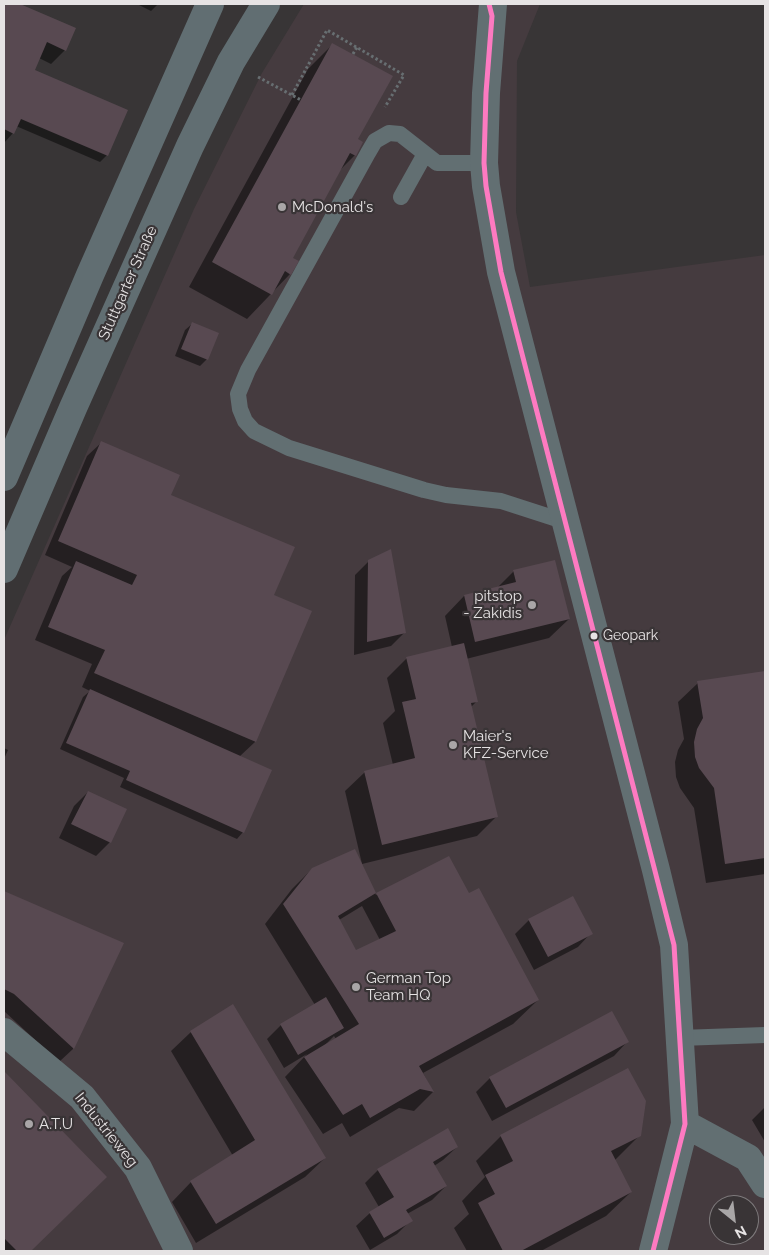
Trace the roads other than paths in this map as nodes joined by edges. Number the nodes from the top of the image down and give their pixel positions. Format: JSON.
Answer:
{"nodes":[{"id":1,"x":210,"y":4,"type":"edge"},
{"id":2,"x":266,"y":4,"type":"edge"},
{"id":3,"x":491,"y":8,"type":"edge"},
{"id":4,"x":425,"y":154,"type":"junction"},
{"id":5,"x":484,"y":163,"type":"junction"},
{"id":6,"x":401,"y":197,"type":"dead end"},
{"id":7,"x":4,"y":477,"type":"edge"},
{"id":8,"x":566,"y":522,"type":"junction"},
{"id":9,"x":4,"y":569,"type":"edge"},
{"id":10,"x":4,"y":1032,"type":"edge"},
{"id":11,"x":765,"y":1035,"type":"edge"},
{"id":12,"x":680,"y":1038,"type":"junction"},
{"id":13,"x":685,"y":1124,"type":"junction"},
{"id":14,"x":765,"y":1184,"type":"edge"},
{"id":15,"x":179,"y":1251,"type":"edge"},
{"id":16,"x":653,"y":1251,"type":"edge"}],
"edges":[{"from":1,"to":7,"type":"main road"},
{"from":2,"to":9,"type":"main road","name":"Stuttgarter Straße"},
{"from":3,"to":5,"type":"street"},
{"from":4,"to":5,"type":"lane"},
{"from":4,"to":6,"type":"lane"},
{"from":4,"to":8,"type":"lane"},
{"from":5,"to":8,"type":"street"},
{"from":8,"to":12,"type":"street"},
{"from":10,"to":15,"type":"street","name":"Industrieweg"},
{"from":11,"to":12,"type":"lane"},
{"from":12,"to":13,"type":"street"},
{"from":13,"to":14,"type":"street"},
{"from":13,"to":16,"type":"street"}]}
